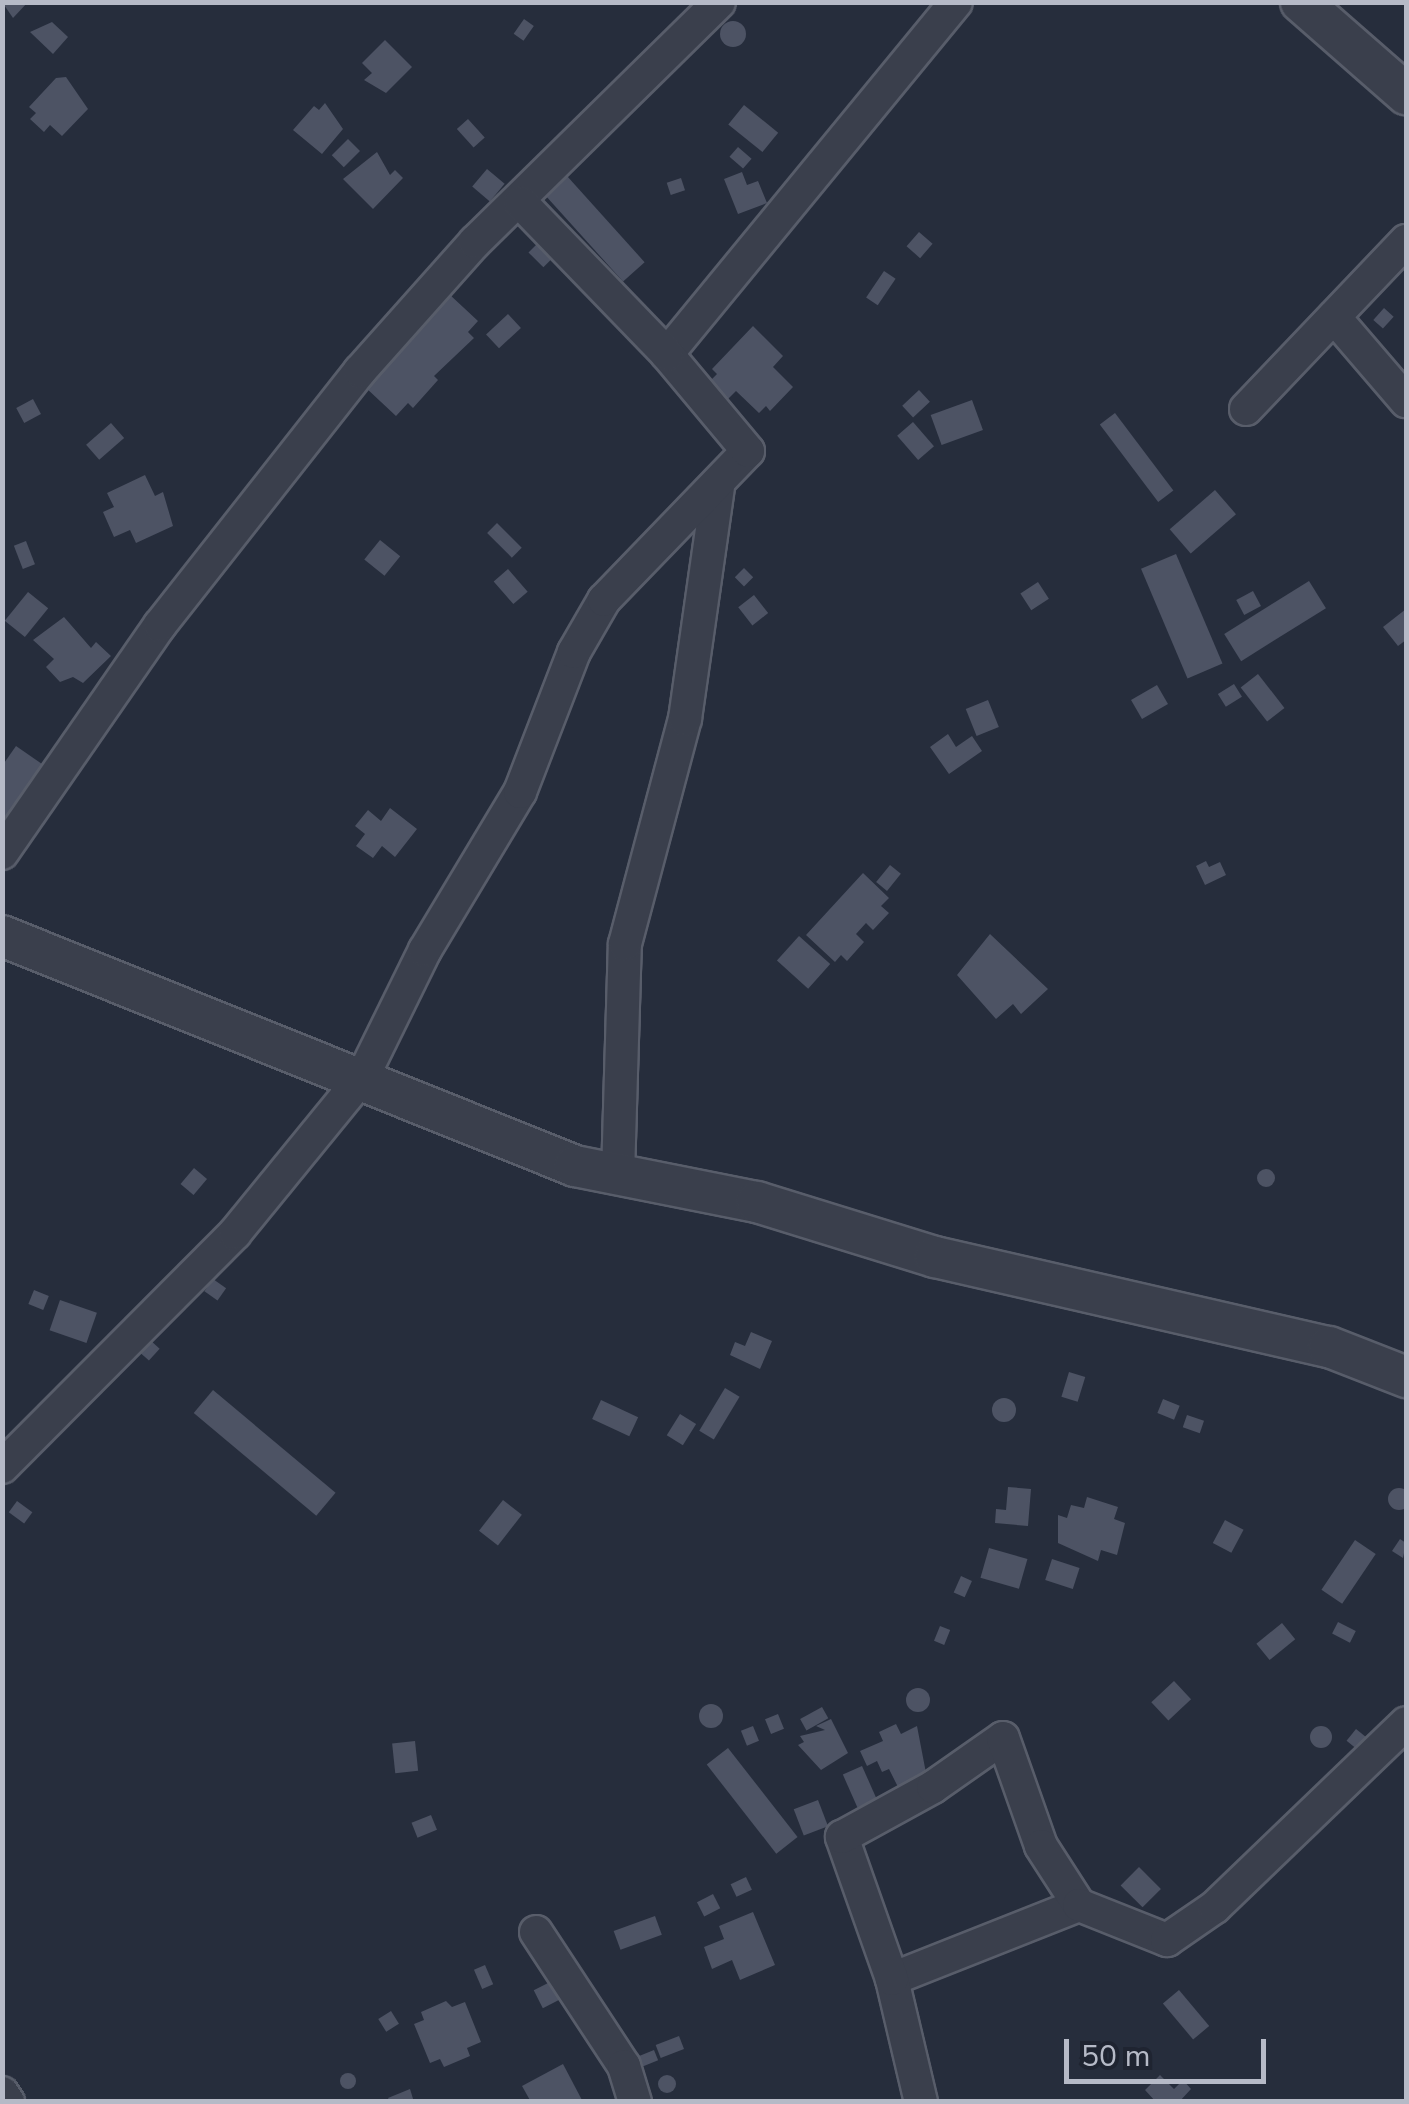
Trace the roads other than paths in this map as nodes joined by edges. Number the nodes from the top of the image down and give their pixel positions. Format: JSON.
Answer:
{"nodes":[{"id":1,"x":719,"y":2,"type":"edge"},
{"id":2,"x":956,"y":2,"type":"edge"},
{"id":3,"x":1302,"y":2,"type":"edge"},
{"id":4,"x":1406,"y":94,"type":"edge"},
{"id":5,"x":521,"y":203,"type":"junction"},
{"id":6,"x":1406,"y":241,"type":"edge"},
{"id":7,"x":1334,"y":317,"type":"junction"},
{"id":8,"x":667,"y":354,"type":"junction"},
{"id":9,"x":1406,"y":401,"type":"edge"},
{"id":10,"x":1246,"y":409,"type":"dead end"},
{"id":11,"x":718,"y":488,"type":"junction"},
{"id":12,"x":2,"y":853,"type":"edge"},
{"id":13,"x":2,"y":936,"type":"edge"},
{"id":14,"x":364,"y":1076,"type":"junction"},
{"id":15,"x":618,"y":1175,"type":"junction"},
{"id":16,"x":1406,"y":1377,"type":"edge"},
{"id":17,"x":2,"y":1466,"type":"edge"},
{"id":18,"x":1406,"y":1723,"type":"edge"},
{"id":19,"x":1079,"y":1905,"type":"junction"},
{"id":20,"x":536,"y":1932,"type":"dead end"},
{"id":21,"x":892,"y":1979,"type":"junction"},
{"id":22,"x":2,"y":2094,"type":"edge"},
{"id":23,"x":8,"y":2102,"type":"edge"},
{"id":24,"x":635,"y":2102,"type":"edge"},
{"id":25,"x":921,"y":2102,"type":"edge"}],
"edges":[{"from":1,"to":5,"type":"street"},
{"from":2,"to":8,"type":"street"},
{"from":3,"to":4,"type":"street"},
{"from":5,"to":8,"type":"street"},
{"from":5,"to":12,"type":"street"},
{"from":6,"to":7,"type":"street"},
{"from":7,"to":9,"type":"street"},
{"from":7,"to":10,"type":"street"},
{"from":8,"to":11,"type":"street"},
{"from":11,"to":14,"type":"street"},
{"from":11,"to":15,"type":"street"},
{"from":13,"to":14,"type":"street"},
{"from":14,"to":15,"type":"street"},
{"from":14,"to":17,"type":"street"},
{"from":15,"to":16,"type":"street"},
{"from":18,"to":19,"type":"street"},
{"from":19,"to":21,"type":"street"},
{"from":19,"to":21,"type":"street"},
{"from":20,"to":24,"type":"street"},
{"from":21,"to":25,"type":"street"},
{"from":22,"to":23,"type":"street"}]}
